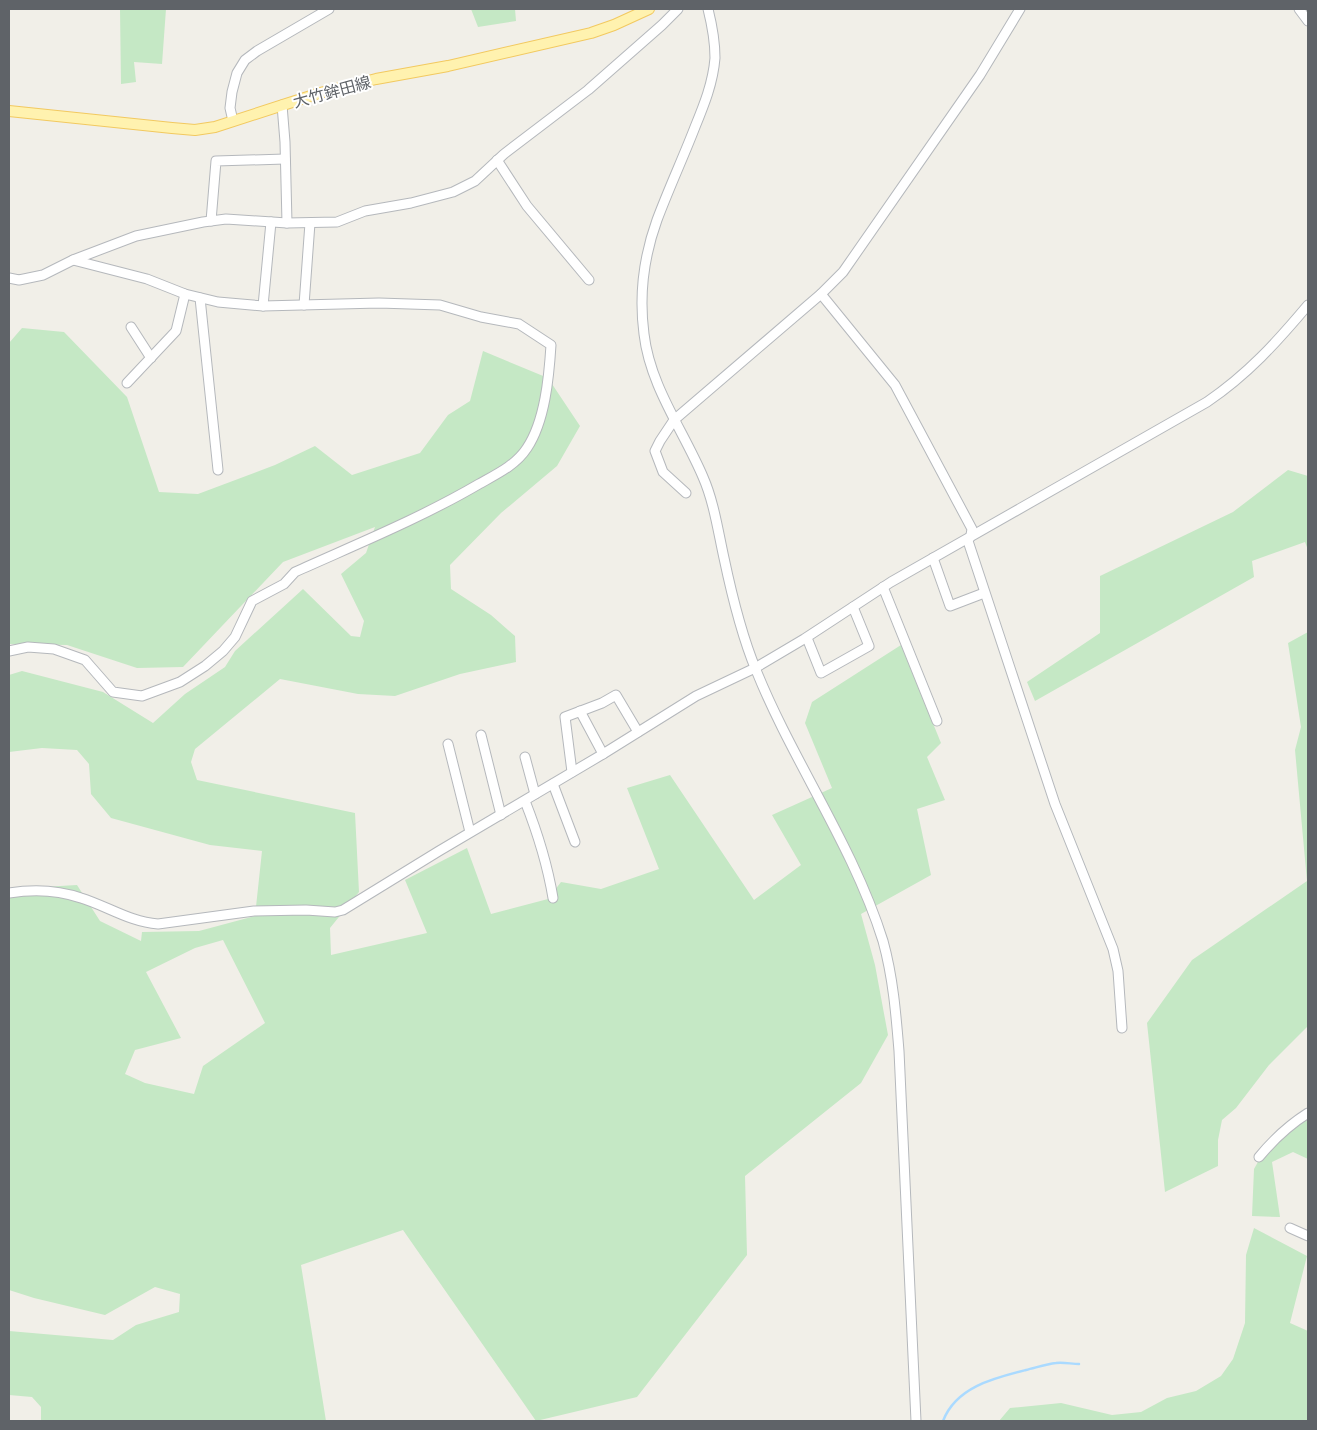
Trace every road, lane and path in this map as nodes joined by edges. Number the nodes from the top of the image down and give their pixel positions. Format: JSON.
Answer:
{"nodes":[{"id":1,"x":329,"y":9,"type":"edge"},
{"id":2,"x":649,"y":9,"type":"edge"},
{"id":3,"x":678,"y":9,"type":"edge"},
{"id":4,"x":708,"y":9,"type":"edge"},
{"id":5,"x":1020,"y":9,"type":"edge"},
{"id":6,"x":1298,"y":9,"type":"edge"},
{"id":7,"x":1308,"y":21,"type":"edge"},
{"id":8,"x":282,"y":105,"type":"junction"},
{"id":9,"x":9,"y":111,"type":"edge"},
{"id":10,"x":233,"y":121,"type":"junction"},
{"id":11,"x":285,"y":159,"type":"junction"},
{"id":12,"x":497,"y":160,"type":"junction"},
{"id":13,"x":211,"y":221,"type":"junction"},
{"id":14,"x":271,"y":222,"type":"junction"},
{"id":15,"x":287,"y":223,"type":"junction"},
{"id":16,"x":310,"y":223,"type":"junction"},
{"id":17,"x":73,"y":260,"type":"junction"},
{"id":18,"x":9,"y":278,"type":"edge"},
{"id":19,"x":590,"y":280,"type":"dead end"},
{"id":20,"x":185,"y":294,"type":"junction"},
{"id":21,"x":822,"y":294,"type":"junction"},
{"id":22,"x":200,"y":298,"type":"junction"},
{"id":23,"x":304,"y":305,"type":"junction"},
{"id":24,"x":263,"y":306,"type":"junction"},
{"id":25,"x":1308,"y":306,"type":"edge"},
{"id":26,"x":131,"y":327,"type":"dead end"},
{"id":27,"x":151,"y":358,"type":"junction"},
{"id":28,"x":127,"y":383,"type":"dead end"},
{"id":29,"x":674,"y":420,"type":"junction"},
{"id":30,"x":218,"y":470,"type":"dead end"},
{"id":31,"x":686,"y":493,"type":"dead end"},
{"id":32,"x":971,"y":535,"type":"junction"},
{"id":33,"x":933,"y":558,"type":"junction"},
{"id":34,"x":883,"y":588,"type":"junction"},
{"id":35,"x":984,"y":594,"type":"junction"},
{"id":36,"x":853,"y":607,"type":"junction"},
{"id":37,"x":807,"y":638,"type":"junction"},
{"id":38,"x":9,"y":651,"type":"edge"},
{"id":39,"x":755,"y":668,"type":"junction"},
{"id":40,"x":580,"y":711,"type":"junction"},
{"id":41,"x":938,"y":721,"type":"dead end"},
{"id":42,"x":638,"y":732,"type":"junction"},
{"id":43,"x":481,"y":735,"type":"dead end"},
{"id":44,"x":448,"y":744,"type":"dead end"},
{"id":45,"x":603,"y":754,"type":"junction"},
{"id":46,"x":525,"y":757,"type":"dead end"},
{"id":47,"x":572,"y":772,"type":"junction"},
{"id":48,"x":553,"y":784,"type":"junction"},
{"id":49,"x":535,"y":794,"type":"junction"},
{"id":50,"x":524,"y":801,"type":"junction"},
{"id":51,"x":500,"y":815,"type":"junction"},
{"id":52,"x":470,"y":832,"type":"junction"},
{"id":53,"x":575,"y":842,"type":"dead end"},
{"id":54,"x":9,"y":893,"type":"edge"},
{"id":55,"x":553,"y":898,"type":"dead end"},
{"id":56,"x":1122,"y":1028,"type":"dead end"},
{"id":57,"x":1308,"y":1113,"type":"edge"},
{"id":58,"x":1259,"y":1157,"type":"dead end"},
{"id":59,"x":1290,"y":1228,"type":"dead end"},
{"id":60,"x":1308,"y":1236,"type":"edge"},
{"id":61,"x":916,"y":1421,"type":"edge"}],
"edges":[{"from":1,"to":10,"type":"street"},
{"from":2,"to":8,"type":"main road","name":"大竹鉾田線"},
{"from":3,"to":12,"type":"street"},
{"from":4,"to":29,"type":"street"},
{"from":5,"to":21,"type":"street"},
{"from":6,"to":7,"type":"street"},
{"from":8,"to":10,"type":"main road","name":"大竹鉾田線"},
{"from":8,"to":11,"type":"street"},
{"from":9,"to":10,"type":"main road","name":"大竹鉾田線"},
{"from":11,"to":13,"type":"street"},
{"from":11,"to":15,"type":"street"},
{"from":12,"to":16,"type":"street"},
{"from":12,"to":19,"type":"street"},
{"from":13,"to":14,"type":"street"},
{"from":13,"to":17,"type":"street"},
{"from":14,"to":15,"type":"street"},
{"from":14,"to":24,"type":"street"},
{"from":15,"to":16,"type":"street"},
{"from":16,"to":23,"type":"street"},
{"from":17,"to":18,"type":"street"},
{"from":17,"to":20,"type":"street"},
{"from":20,"to":22,"type":"street"},
{"from":20,"to":27,"type":"street"},
{"from":21,"to":29,"type":"street"},
{"from":21,"to":32,"type":"street"},
{"from":22,"to":24,"type":"street"},
{"from":22,"to":30,"type":"street"},
{"from":23,"to":24,"type":"street"},
{"from":23,"to":38,"type":"street"},
{"from":25,"to":32,"type":"street"},
{"from":26,"to":27,"type":"street"},
{"from":27,"to":28,"type":"street"},
{"from":29,"to":31,"type":"street"},
{"from":29,"to":39,"type":"street"},
{"from":32,"to":33,"type":"street"},
{"from":32,"to":35,"type":"street"},
{"from":33,"to":34,"type":"street"},
{"from":33,"to":35,"type":"street"},
{"from":34,"to":36,"type":"street"},
{"from":34,"to":41,"type":"street"},
{"from":35,"to":56,"type":"street"},
{"from":36,"to":37,"type":"street"},
{"from":36,"to":37,"type":"street"},
{"from":37,"to":39,"type":"street"},
{"from":39,"to":42,"type":"street"},
{"from":39,"to":61,"type":"street"},
{"from":40,"to":42,"type":"street"},
{"from":40,"to":45,"type":"street"},
{"from":40,"to":47,"type":"street"},
{"from":42,"to":45,"type":"street"},
{"from":43,"to":51,"type":"street"},
{"from":44,"to":52,"type":"street"},
{"from":45,"to":47,"type":"street"},
{"from":46,"to":49,"type":"street"},
{"from":47,"to":48,"type":"street"},
{"from":48,"to":49,"type":"street"},
{"from":48,"to":53,"type":"street"},
{"from":49,"to":50,"type":"street"},
{"from":50,"to":51,"type":"street"},
{"from":50,"to":55,"type":"street"},
{"from":51,"to":52,"type":"street"},
{"from":52,"to":54,"type":"street"},
{"from":57,"to":58,"type":"street"},
{"from":59,"to":60,"type":"street"}]}
